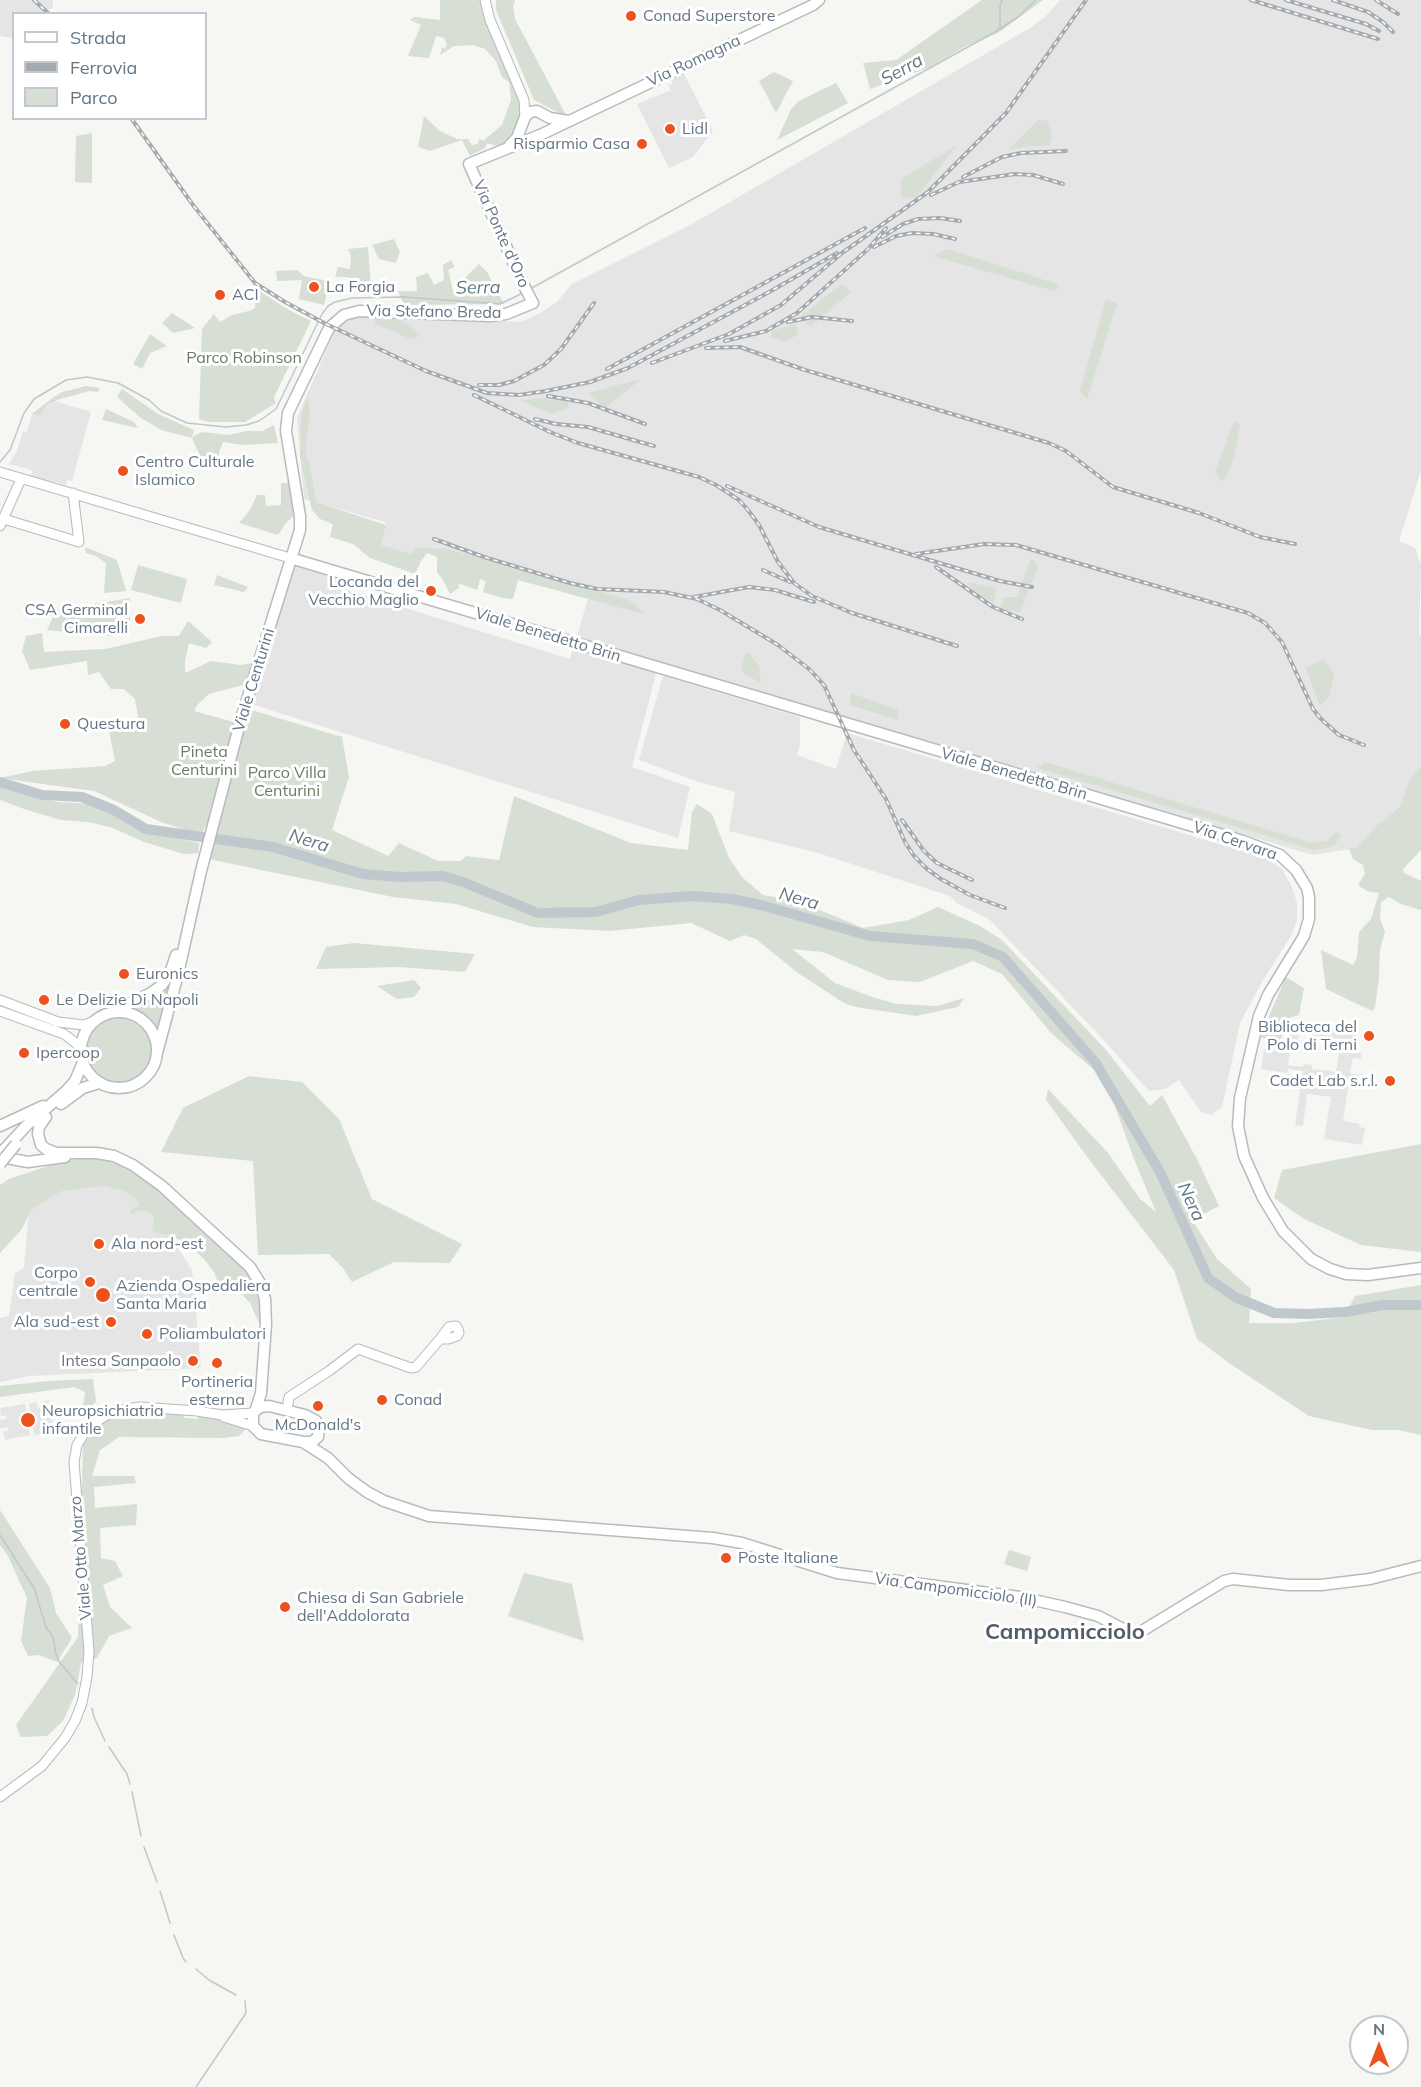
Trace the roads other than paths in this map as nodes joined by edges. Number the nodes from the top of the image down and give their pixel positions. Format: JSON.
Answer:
{"nodes":[{"id":1,"x":485,"y":0,"type":"edge"},
{"id":2,"x":819,"y":0,"type":"edge"},
{"id":3,"x":524,"y":100,"type":"junction"},
{"id":4,"x":540,"y":113,"type":"junction"},
{"id":5,"x":523,"y":121,"type":"junction"},
{"id":6,"x":568,"y":121,"type":"junction"},
{"id":7,"x":540,"y":135,"type":"junction"},
{"id":8,"x":506,"y":149,"type":"junction"},
{"id":9,"x":469,"y":164,"type":"joint"},
{"id":10,"x":533,"y":303,"type":"joint"},
{"id":11,"x":2,"y":473,"type":"edge"},
{"id":12,"x":21,"y":479,"type":"junction"},
{"id":13,"x":73,"y":493,"type":"junction"},
{"id":14,"x":2,"y":523,"type":"edge"},
{"id":15,"x":290,"y":558,"type":"junction"},
{"id":16,"x":1096,"y":798,"type":"joint"},
{"id":17,"x":201,"y":871,"type":"junction"},
{"id":18,"x":0,"y":1000,"type":"edge"},
{"id":19,"x":0,"y":1011,"type":"edge"},
{"id":20,"x":107,"y":1015,"type":"junction"},
{"id":21,"x":95,"y":1021,"type":"junction"},
{"id":22,"x":81,"y":1050,"type":"junction"},
{"id":23,"x":157,"y":1053,"type":"junction"},
{"id":24,"x":83,"y":1062,"type":"junction"},
{"id":25,"x":99,"y":1083,"type":"junction"},
{"id":26,"x":54,"y":1101,"type":"junction"},
{"id":27,"x":46,"y":1117,"type":"junction"},
{"id":28,"x":0,"y":1126,"type":"edge"},
{"id":29,"x":14,"y":1142,"type":"junction"},
{"id":30,"x":0,"y":1156,"type":"edge"},
{"id":31,"x":114,"y":1156,"type":"junction"},
{"id":32,"x":0,"y":1164,"type":"edge"},
{"id":33,"x":1421,"y":1268,"type":"edge"},
{"id":34,"x":440,"y":1339,"type":"dead end"},
{"id":35,"x":261,"y":1393,"type":"junction"},
{"id":36,"x":269,"y":1406,"type":"junction"},
{"id":37,"x":287,"y":1410,"type":"junction"},
{"id":38,"x":255,"y":1411,"type":"junction"},
{"id":39,"x":222,"y":1415,"type":"junction"},
{"id":40,"x":254,"y":1426,"type":"junction"},
{"id":41,"x":320,"y":1432,"type":"junction"},
{"id":42,"x":303,"y":1442,"type":"junction"},
{"id":43,"x":328,"y":1458,"type":"junction"},
{"id":44,"x":1421,"y":1566,"type":"edge"},
{"id":45,"x":0,"y":1797,"type":"edge"}],
"edges":[{"from":1,"to":3,"type":"street"},
{"from":2,"to":6,"type":"main road","name":"Via Romagna"},
{"from":3,"to":4,"type":"street"},
{"from":3,"to":5,"type":"street"},
{"from":4,"to":5,"type":"main road"},
{"from":4,"to":6,"type":"main road"},
{"from":4,"to":7,"type":"main road"},
{"from":5,"to":7,"type":"main road"},
{"from":5,"to":8,"type":"main road"},
{"from":6,"to":7,"type":"main road","name":"Via Romagna"},
{"from":7,"to":8,"type":"main road","name":"Via Romagna"},
{"from":8,"to":9,"type":"main road","name":"Via Romagna"},
{"from":9,"to":10,"type":"main road","name":"Via Ponte d'Oro"},
{"from":10,"to":15,"type":"main road","name":"Via Stefano Breda"},
{"from":11,"to":12,"type":"street","name":"Viale Benedetto Brin"},
{"from":12,"to":13,"type":"street","name":"Viale Benedetto Brin"},
{"from":12,"to":14,"type":"street"},
{"from":13,"to":14,"type":"street"},
{"from":13,"to":15,"type":"street","name":"Viale Benedetto Brin"},
{"from":15,"to":16,"type":"main road","name":"Viale Benedetto Brin"},
{"from":15,"to":17,"type":"main road","name":"Viale Centurini"},
{"from":16,"to":33,"type":"main road","name":"Via Cervara"},
{"from":17,"to":20,"type":"main road","name":"Viale Centurini"},
{"from":17,"to":23,"type":"main road","name":"Viale Centurini"},
{"from":18,"to":21,"type":"street"},
{"from":19,"to":22,"type":"street"},
{"from":20,"to":21,"type":"main road"},
{"from":20,"to":23,"type":"main road"},
{"from":21,"to":22,"type":"main road"},
{"from":22,"to":24,"type":"main road"},
{"from":23,"to":25,"type":"main road"},
{"from":24,"to":25,"type":"main road"},
{"from":24,"to":26,"type":"main road"},
{"from":25,"to":27,"type":"main road"},
{"from":26,"to":28,"type":"main road"},
{"from":26,"to":29,"type":"main road"},
{"from":27,"to":29,"type":"main road"},
{"from":27,"to":31,"type":"main road"},
{"from":29,"to":30,"type":"main road"},
{"from":29,"to":32,"type":"main road","bridge":true},
{"from":30,"to":31,"type":"main road"},
{"from":31,"to":35,"type":"main road"},
{"from":34,"to":37,"type":"street"},
{"from":35,"to":36,"type":"main road"},
{"from":35,"to":38,"type":"main road"},
{"from":36,"to":37,"type":"main road"},
{"from":36,"to":38,"type":"main road"},
{"from":37,"to":41,"type":"main road"},
{"from":38,"to":39,"type":"street","name":"Viale Otto Marzo"},
{"from":38,"to":40,"type":"main road"},
{"from":39,"to":40,"type":"street","name":"Viale Otto Marzo"},
{"from":39,"to":45,"type":"street","name":"Viale Otto Marzo"},
{"from":40,"to":42,"type":"main road"},
{"from":41,"to":42,"type":"main road"},
{"from":41,"to":43,"type":"main road"},
{"from":42,"to":43,"type":"main road"},
{"from":43,"to":44,"type":"main road","name":"Via Campomicciolo (II)"}]}
